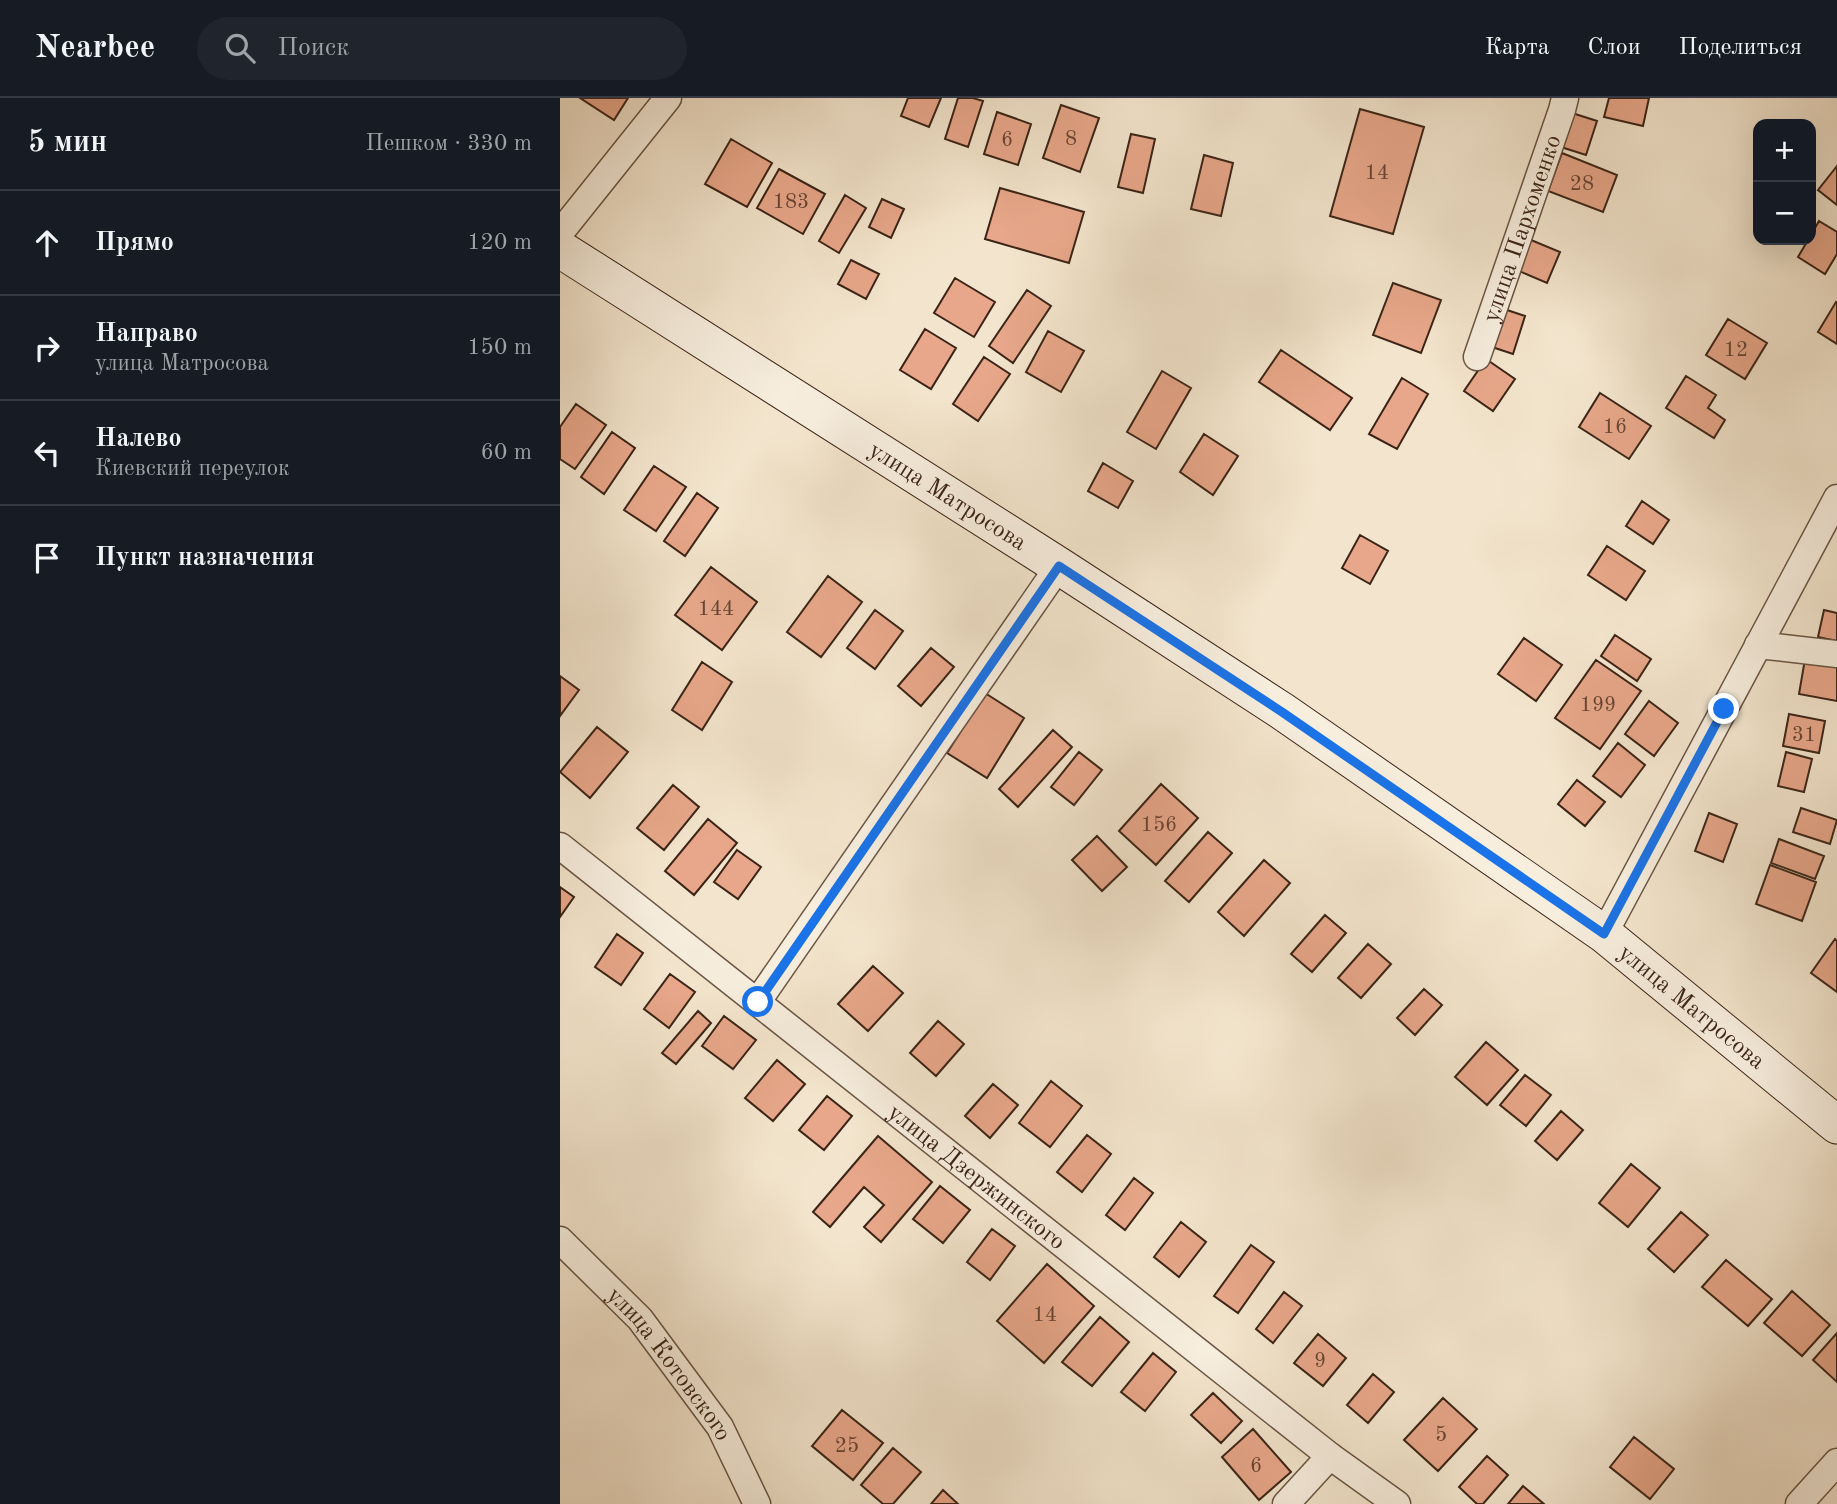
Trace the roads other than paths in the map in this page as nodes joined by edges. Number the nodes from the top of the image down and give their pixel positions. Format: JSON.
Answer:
{"nodes":[{"id":1,"x":668,"y":98,"type":"edge"},
{"id":2,"x":1565,"y":98,"type":"edge"},
{"id":3,"x":560,"y":233,"type":"edge"},
{"id":4,"x":560,"y":249,"type":"edge"},
{"id":5,"x":1477,"y":357,"type":"dead end"},
{"id":6,"x":1837,"y":498,"type":"edge"},
{"id":7,"x":1059,"y":566,"type":"junction"},
{"id":8,"x":1758,"y":645,"type":"junction"},
{"id":9,"x":1837,"y":654,"type":"edge"},
{"id":10,"x":560,"y":846,"type":"edge"},
{"id":11,"x":1604,"y":934,"type":"junction"},
{"id":12,"x":758,"y":1002,"type":"junction"},
{"id":13,"x":1837,"y":1125,"type":"edge"},
{"id":14,"x":560,"y":1240,"type":"edge"},
{"id":15,"x":1330,"y":1456,"type":"junction"},
{"id":16,"x":1837,"y":1462,"type":"edge"},
{"id":17,"x":757,"y":1504,"type":"edge"},
{"id":18,"x":1286,"y":1504,"type":"edge"},
{"id":19,"x":1397,"y":1504,"type":"edge"},
{"id":20,"x":1799,"y":1504,"type":"edge"}],
"edges":[{"from":1,"to":3,"type":"street"},
{"from":2,"to":5,"type":"street","name":"улица Пархоменко"},
{"from":4,"to":7,"type":"main road","name":"улица Матросова"},
{"from":6,"to":8,"type":"street"},
{"from":7,"to":11,"type":"main road","name":"улица Матросова"},
{"from":7,"to":12,"type":"street"},
{"from":8,"to":9,"type":"street"},
{"from":8,"to":11,"type":"street"},
{"from":10,"to":12,"type":"street","name":"улица Дзержинского"},
{"from":11,"to":13,"type":"main road","name":"улица Матросова"},
{"from":12,"to":15,"type":"street","name":"улица Дзержинского"},
{"from":14,"to":17,"type":"street","name":"улица Котовского"},
{"from":15,"to":18,"type":"street"},
{"from":15,"to":19,"type":"street","name":"улица Дзержинского"},
{"from":16,"to":20,"type":"street"}]}
